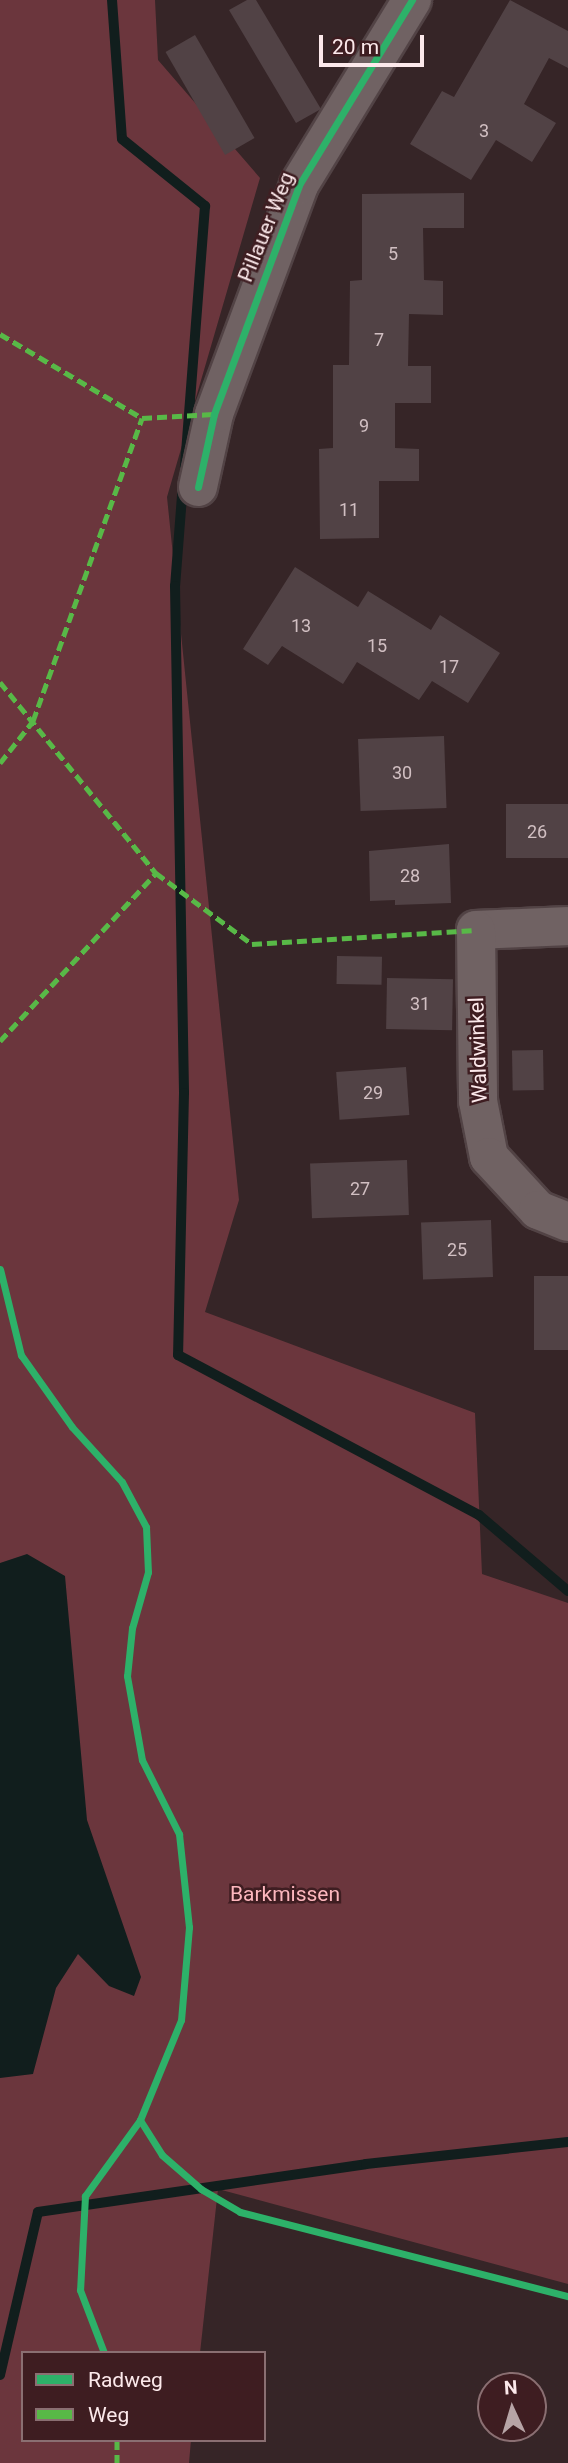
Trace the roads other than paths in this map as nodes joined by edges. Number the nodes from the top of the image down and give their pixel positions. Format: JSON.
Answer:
{"nodes":[{"id":1,"x":412,"y":0,"type":"edge"},
{"id":2,"x":198,"y":487,"type":"dead end"},
{"id":3,"x":568,"y":926,"type":"edge"},
{"id":4,"x":568,"y":1222,"type":"edge"}],
"edges":[{"from":1,"to":2,"type":"street","name":"Pillauer Weg"},
{"from":3,"to":4,"type":"street","name":"Waldwinkel"}]}
